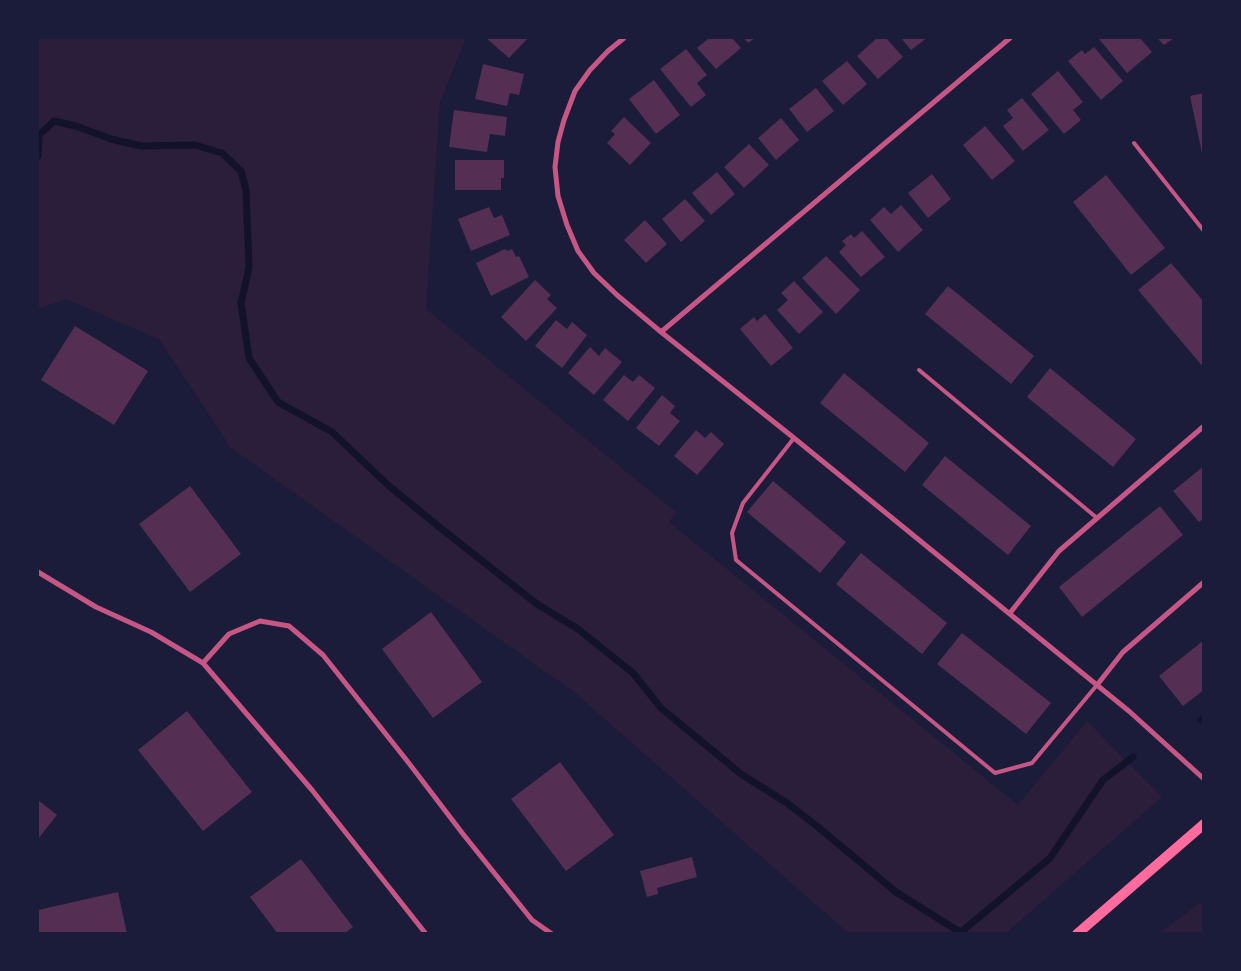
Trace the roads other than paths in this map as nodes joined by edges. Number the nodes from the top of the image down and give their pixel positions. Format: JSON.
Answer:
{"nodes":[{"id":1,"x":624,"y":38,"type":"edge"},
{"id":2,"x":1010,"y":38,"type":"edge"},
{"id":3,"x":1134,"y":143,"type":"dead end"},
{"id":4,"x":1204,"y":230,"type":"edge"},
{"id":5,"x":661,"y":332,"type":"junction"},
{"id":6,"x":919,"y":370,"type":"dead end"},
{"id":7,"x":1204,"y":426,"type":"edge"},
{"id":8,"x":794,"y":438,"type":"junction"},
{"id":9,"x":1097,"y":518,"type":"junction"},
{"id":10,"x":38,"y":572,"type":"edge"},
{"id":11,"x":1204,"y":582,"type":"edge"},
{"id":12,"x":1010,"y":613,"type":"junction"},
{"id":13,"x":203,"y":663,"type":"junction"},
{"id":14,"x":1097,"y":685,"type":"junction"},
{"id":15,"x":1204,"y":779,"type":"edge"},
{"id":16,"x":1204,"y":824,"type":"edge"},
{"id":17,"x":426,"y":934,"type":"edge"},
{"id":18,"x":552,"y":934,"type":"edge"},
{"id":19,"x":1077,"y":934,"type":"edge"}],
"edges":[{"from":1,"to":5,"type":"street"},
{"from":2,"to":5,"type":"street"},
{"from":3,"to":4,"type":"lane"},
{"from":5,"to":8,"type":"street"},
{"from":6,"to":9,"type":"lane"},
{"from":7,"to":9,"type":"street"},
{"from":8,"to":12,"type":"street"},
{"from":8,"to":14,"type":"lane"},
{"from":9,"to":12,"type":"street"},
{"from":10,"to":13,"type":"street"},
{"from":11,"to":14,"type":"street"},
{"from":12,"to":14,"type":"street"},
{"from":13,"to":17,"type":"street"},
{"from":13,"to":18,"type":"street"},
{"from":14,"to":15,"type":"street"},
{"from":16,"to":19,"type":"main road"}]}
